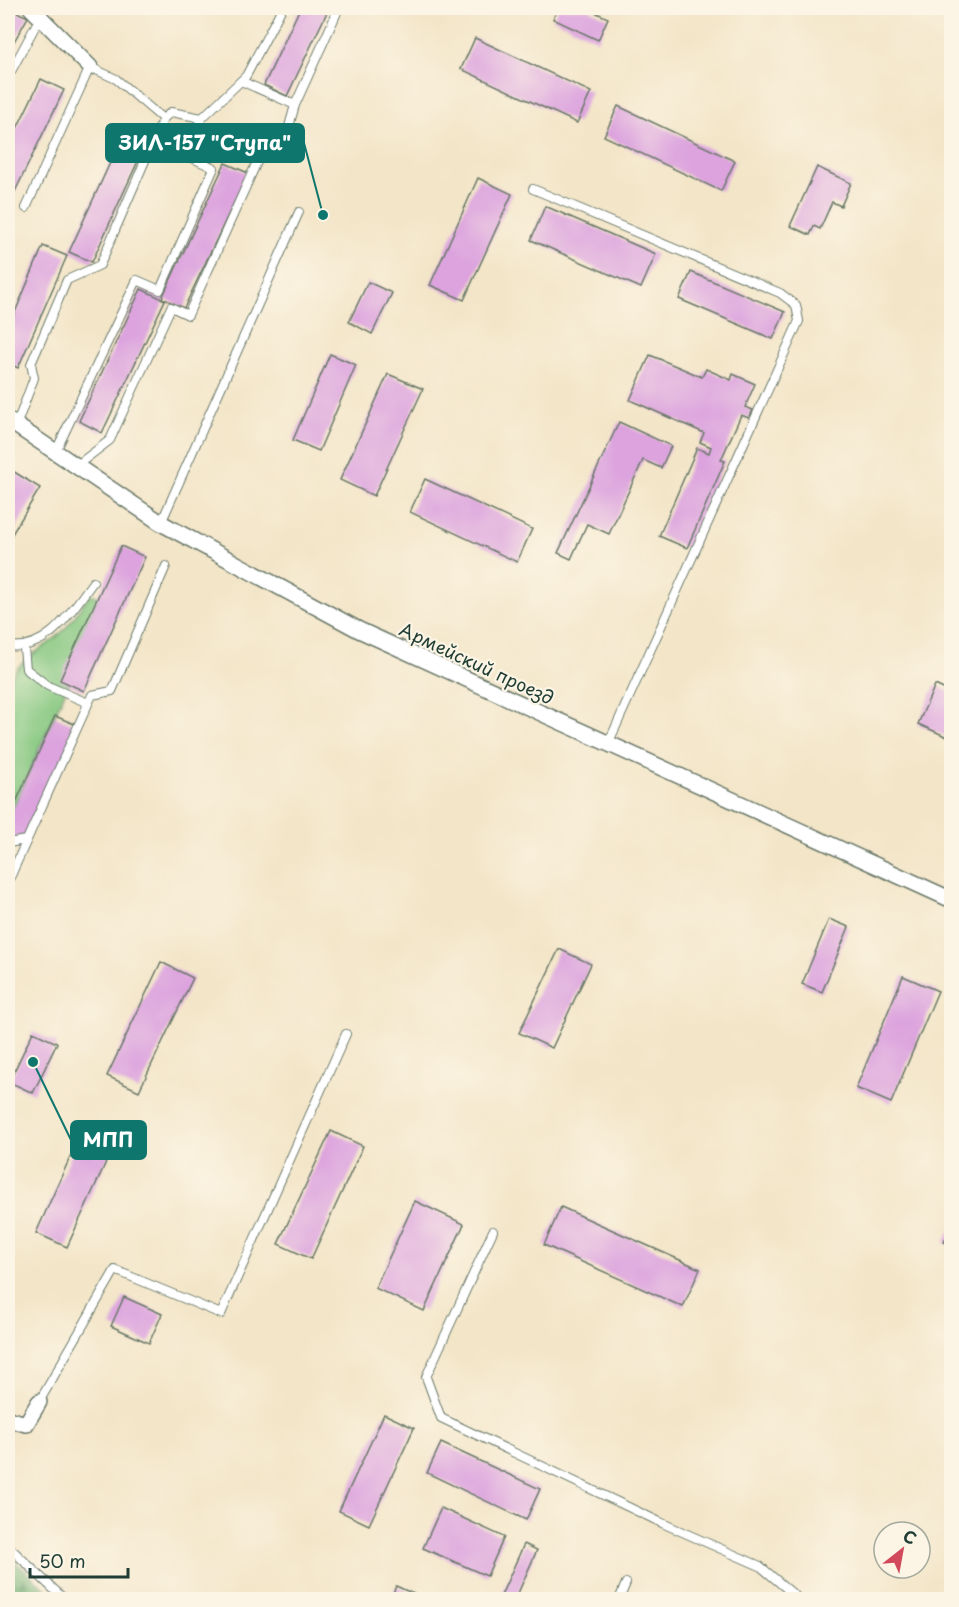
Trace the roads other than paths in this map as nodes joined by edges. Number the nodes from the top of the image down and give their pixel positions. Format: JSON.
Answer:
{"nodes":[{"id":1,"x":282,"y":8,"type":"edge"},
{"id":2,"x":339,"y":8,"type":"edge"},
{"id":3,"x":39,"y":11,"type":"edge"},
{"id":4,"x":90,"y":67,"type":"junction"},
{"id":5,"x":8,"y":77,"type":"edge"},
{"id":6,"x":241,"y":81,"type":"junction"},
{"id":7,"x":295,"y":105,"type":"junction"},
{"id":8,"x":202,"y":118,"type":"junction"},
{"id":9,"x":163,"y":119,"type":"junction"},
{"id":10,"x":532,"y":189,"type":"dead end"},
{"id":11,"x":26,"y":208,"type":"dead end"},
{"id":12,"x":299,"y":212,"type":"dead end"},
{"id":13,"x":12,"y":423,"type":"edge"},
{"id":14,"x":55,"y":453,"type":"junction"},
{"id":15,"x":75,"y":467,"type":"junction"},
{"id":16,"x":161,"y":524,"type":"junction"},
{"id":17,"x":166,"y":566,"type":"dead end"},
{"id":18,"x":93,"y":582,"type":"dead end"},
{"id":19,"x":8,"y":646,"type":"edge"},
{"id":20,"x":24,"y":648,"type":"junction"},
{"id":21,"x":88,"y":703,"type":"junction"},
{"id":22,"x":608,"y":744,"type":"junction"},
{"id":23,"x":26,"y":840,"type":"junction"},
{"id":24,"x":8,"y":843,"type":"edge"},
{"id":25,"x":8,"y":882,"type":"edge"},
{"id":26,"x":951,"y":900,"type":"edge"},
{"id":27,"x":346,"y":1034,"type":"dead end"},
{"id":28,"x":494,"y":1231,"type":"dead end"},
{"id":29,"x":39,"y":1402,"type":"joint"},
{"id":30,"x":8,"y":1419,"type":"edge"},
{"id":31,"x":8,"y":1546,"type":"edge"},
{"id":32,"x":626,"y":1583,"type":"dead end"},
{"id":33,"x":65,"y":1599,"type":"edge"},
{"id":34,"x":619,"y":1599,"type":"edge"},
{"id":35,"x":800,"y":1599,"type":"edge"}],
"edges":[{"from":1,"to":6,"type":"lane"},
{"from":2,"to":7,"type":"lane"},
{"from":3,"to":4,"type":"street"},
{"from":3,"to":5,"type":"lane"},
{"from":4,"to":9,"type":"lane"},
{"from":4,"to":11,"type":"lane"},
{"from":6,"to":7,"type":"lane"},
{"from":6,"to":8,"type":"lane"},
{"from":7,"to":15,"type":"lane"},
{"from":8,"to":9,"type":"lane"},
{"from":8,"to":14,"type":"lane"},
{"from":9,"to":13,"type":"lane"},
{"from":10,"to":22,"type":"lane"},
{"from":12,"to":16,"type":"lane"},
{"from":13,"to":14,"type":"street","name":"Армейский проезд"},
{"from":14,"to":15,"type":"street","name":"Армейский проезд"},
{"from":15,"to":16,"type":"street","name":"Армейский проезд"},
{"from":16,"to":22,"type":"street","name":"Армейский проезд"},
{"from":17,"to":21,"type":"lane"},
{"from":18,"to":20,"type":"lane"},
{"from":19,"to":20,"type":"lane"},
{"from":20,"to":21,"type":"lane"},
{"from":21,"to":23,"type":"lane"},
{"from":22,"to":26,"type":"street","name":"Армейский проезд"},
{"from":23,"to":24,"type":"lane"},
{"from":23,"to":25,"type":"lane"},
{"from":27,"to":29,"type":"lane"},
{"from":28,"to":35,"type":"lane"},
{"from":29,"to":30,"type":"street"},
{"from":31,"to":33,"type":"lane"},
{"from":32,"to":34,"type":"lane"}]}
